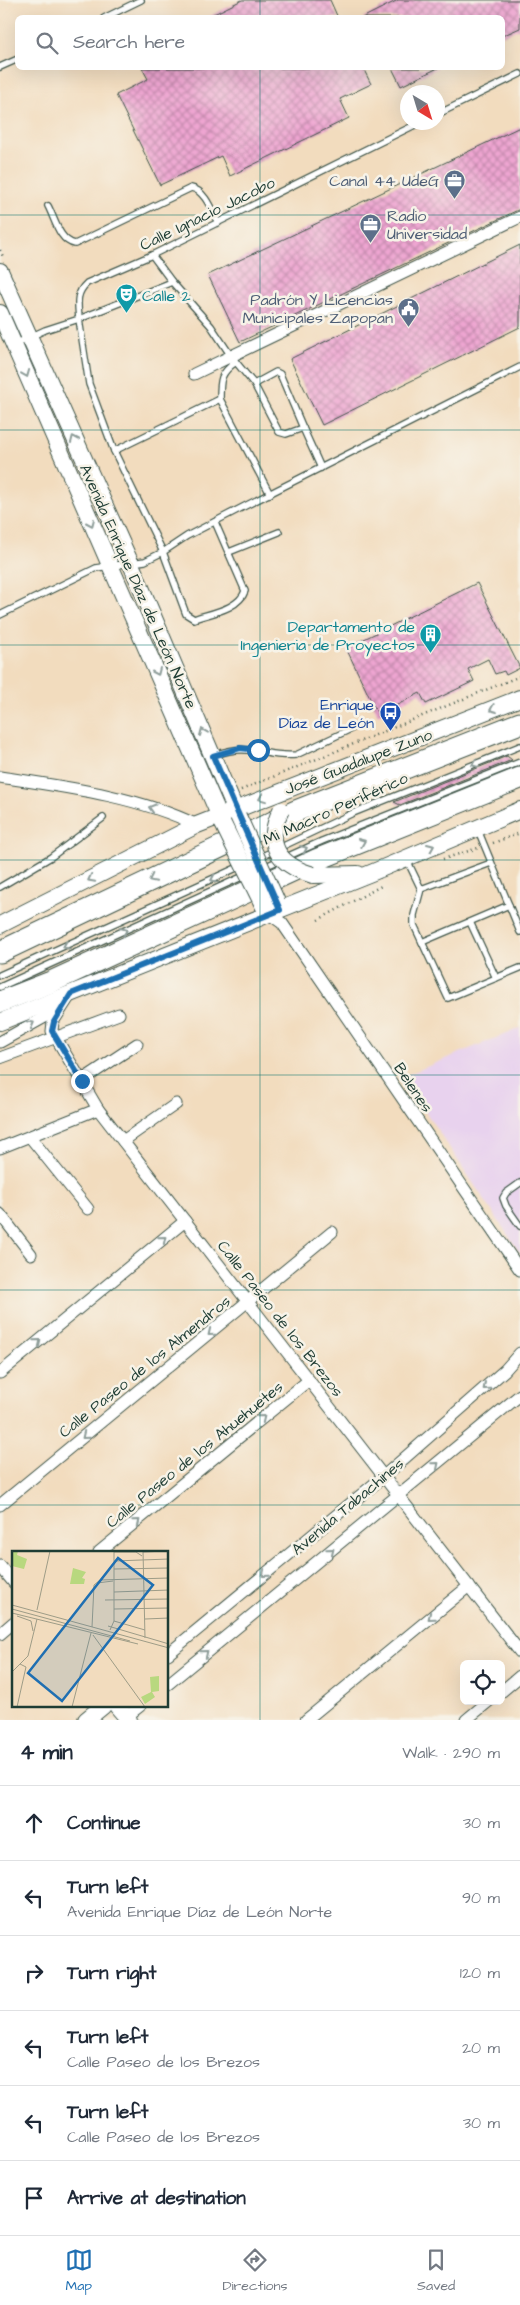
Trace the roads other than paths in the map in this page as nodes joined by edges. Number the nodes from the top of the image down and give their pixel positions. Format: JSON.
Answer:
{"nodes":[{"id":1,"x":141,"y":0,"type":"edge"},
{"id":2,"x":110,"y":15,"type":"edge"},
{"id":3,"x":15,"y":60,"type":"edge"},
{"id":4,"x":0,"y":67,"type":"edge"},
{"id":5,"x":520,"y":74,"type":"edge"},
{"id":6,"x":445,"y":111,"type":"edge"},
{"id":7,"x":405,"y":130,"type":"edge"},
{"id":8,"x":48,"y":206,"type":"dead end"},
{"id":9,"x":520,"y":217,"type":"edge"},
{"id":10,"x":218,"y":222,"type":"junction"},
{"id":11,"x":152,"y":255,"type":"junction"},
{"id":12,"x":0,"y":271,"type":"edge"},
{"id":13,"x":172,"y":282,"type":"junction"},
{"id":14,"x":0,"y":313,"type":"edge"},
{"id":15,"x":79,"y":319,"type":"junction"},
{"id":16,"x":29,"y":338,"type":"junction"},
{"id":17,"x":14,"y":345,"type":"junction"},
{"id":18,"x":234,"y":359,"type":"junction"},
{"id":19,"x":520,"y":367,"type":"edge"},
{"id":20,"x":194,"y":374,"type":"dead end"},
{"id":21,"x":254,"y":384,"type":"junction"},
{"id":22,"x":220,"y":399,"type":"junction"},
{"id":23,"x":303,"y":428,"type":"junction"},
{"id":24,"x":114,"y":452,"type":"junction"},
{"id":25,"x":321,"y":468,"type":"junction"},
{"id":26,"x":270,"y":494,"type":"junction"},
{"id":27,"x":215,"y":522,"type":"junction"},
{"id":28,"x":279,"y":532,"type":"dead end"},
{"id":29,"x":163,"y":552,"type":"junction"},
{"id":30,"x":229,"y":552,"type":"junction"},
{"id":31,"x":130,"y":564,"type":"junction"},
{"id":32,"x":111,"y":568,"type":"junction"},
{"id":33,"x":0,"y":615,"type":"edge"},
{"id":34,"x":520,"y":698,"type":"edge"},
{"id":35,"x":520,"y":723,"type":"edge"},
{"id":36,"x":355,"y":727,"type":"dead end"},
{"id":37,"x":520,"y":746,"type":"edge"},
{"id":38,"x":213,"y":756,"type":"junction"},
{"id":39,"x":520,"y":762,"type":"edge"},
{"id":40,"x":324,"y":774,"type":"junction"},
{"id":41,"x":0,"y":777,"type":"edge"},
{"id":42,"x":520,"y":778,"type":"edge"},
{"id":43,"x":520,"y":810,"type":"edge"},
{"id":44,"x":237,"y":812,"type":"junction"},
{"id":45,"x":103,"y":818,"type":"dead end"},
{"id":46,"x":221,"y":820,"type":"junction"},
{"id":47,"x":197,"y":825,"type":"junction"},
{"id":48,"x":477,"y":828,"type":"junction"},
{"id":49,"x":406,"y":858,"type":"junction"},
{"id":50,"x":491,"y":863,"type":"junction"},
{"id":51,"x":259,"y":870,"type":"dead end"},
{"id":52,"x":371,"y":873,"type":"junction"},
{"id":53,"x":250,"y":874,"type":"dead end"},
{"id":54,"x":0,"y":887,"type":"edge"},
{"id":55,"x":422,"y":889,"type":"junction"},
{"id":56,"x":509,"y":905,"type":"junction"},
{"id":57,"x":274,"y":911,"type":"junction"},
{"id":58,"x":470,"y":922,"type":"junction"},
{"id":59,"x":0,"y":924,"type":"edge"},
{"id":60,"x":520,"y":932,"type":"edge"},
{"id":61,"x":422,"y":942,"type":"junction"},
{"id":62,"x":0,"y":952,"type":"edge"},
{"id":63,"x":520,"y":968,"type":"edge"},
{"id":64,"x":0,"y":975,"type":"edge"},
{"id":65,"x":496,"y":978,"type":"junction"},
{"id":66,"x":0,"y":987,"type":"edge"},
{"id":67,"x":67,"y":1001,"type":"junction"},
{"id":68,"x":0,"y":1002,"type":"edge"},
{"id":69,"x":120,"y":1014,"type":"dead end"},
{"id":70,"x":0,"y":1022,"type":"edge"},
{"id":71,"x":55,"y":1039,"type":"junction"},
{"id":72,"x":0,"y":1042,"type":"edge"},
{"id":73,"x":137,"y":1044,"type":"dead end"},
{"id":74,"x":0,"y":1058,"type":"edge"},
{"id":75,"x":82,"y":1081,"type":"junction"},
{"id":76,"x":176,"y":1104,"type":"dead end"},
{"id":77,"x":98,"y":1109,"type":"junction"},
{"id":78,"x":30,"y":1136,"type":"junction"},
{"id":79,"x":123,"y":1141,"type":"junction"},
{"id":80,"x":0,"y":1148,"type":"edge"},
{"id":81,"x":520,"y":1183,"type":"edge"},
{"id":82,"x":88,"y":1209,"type":"dead end"},
{"id":83,"x":0,"y":1214,"type":"edge"},
{"id":84,"x":185,"y":1221,"type":"junction"},
{"id":85,"x":520,"y":1226,"type":"edge"},
{"id":86,"x":332,"y":1232,"type":"dead end"},
{"id":87,"x":31,"y":1254,"type":"dead end"},
{"id":88,"x":520,"y":1270,"type":"edge"},
{"id":89,"x":248,"y":1302,"type":"junction"},
{"id":90,"x":520,"y":1353,"type":"edge"},
{"id":91,"x":0,"y":1373,"type":"edge"},
{"id":92,"x":309,"y":1380,"type":"junction"},
{"id":93,"x":520,"y":1396,"type":"edge"},
{"id":94,"x":384,"y":1476,"type":"junction"},
{"id":95,"x":399,"y":1496,"type":"junction"},
{"id":96,"x":0,"y":1505,"type":"edge"},
{"id":97,"x":100,"y":1551,"type":"edge"},
{"id":98,"x":0,"y":1566,"type":"edge"},
{"id":99,"x":12,"y":1581,"type":"edge"},
{"id":100,"x":469,"y":1586,"type":"junction"},
{"id":101,"x":12,"y":1624,"type":"edge"},
{"id":102,"x":0,"y":1634,"type":"edge"},
{"id":103,"x":520,"y":1652,"type":"edge"},
{"id":104,"x":169,"y":1653,"type":"edge"},
{"id":105,"x":520,"y":1676,"type":"edge"},
{"id":106,"x":169,"y":1683,"type":"edge"},
{"id":107,"x":505,"y":1689,"type":"edge"},
{"id":108,"x":484,"y":1705,"type":"edge"},
{"id":109,"x":101,"y":1708,"type":"edge"},
{"id":110,"x":137,"y":1708,"type":"edge"},
{"id":111,"x":124,"y":1716,"type":"edge"},
{"id":112,"x":86,"y":1720,"type":"edge"},
{"id":113,"x":306,"y":1720,"type":"edge"},
{"id":114,"x":466,"y":1720,"type":"edge"}],
"edges":[{"from":1,"to":2,"type":"lane"},
{"from":3,"to":4,"type":"lane"},
{"from":5,"to":6,"type":"lane"},
{"from":7,"to":10,"type":"lane","name":"Calle Ignacio Jacobo"},
{"from":8,"to":10,"type":"lane"},
{"from":9,"to":18,"type":"street"},
{"from":10,"to":11,"type":"lane","name":"Calle Ignacio Jacobo"},
{"from":11,"to":13,"type":"lane"},
{"from":11,"to":15,"type":"lane","name":"Calle Ignacio Jacobo"},
{"from":12,"to":16,"type":"street","name":"Avenida Enrique Díaz de León Norte"},
{"from":13,"to":15,"type":"lane"},
{"from":13,"to":18,"type":"lane"},
{"from":14,"to":17,"type":"street","name":"Avenida Enrique Díaz de León Norte"},
{"from":15,"to":16,"type":"lane"},
{"from":15,"to":24,"type":"lane"},
{"from":16,"to":17,"type":"lane"},
{"from":31,"to":16,"type":"street","name":"Avenida Enrique Díaz de León Norte","one_way":true},
{"from":17,"to":32,"type":"street","name":"Avenida Enrique Díaz de León Norte","one_way":true},
{"from":18,"to":20,"type":"street"},
{"from":18,"to":21,"type":"lane"},
{"from":18,"to":22,"type":"lane"},
{"from":19,"to":25,"type":"lane"},
{"from":21,"to":23,"type":"lane"},
{"from":21,"to":23,"type":"lane"},
{"from":22,"to":24,"type":"lane"},
{"from":22,"to":26,"type":"lane"},
{"from":23,"to":25,"type":"lane"},
{"from":24,"to":29,"type":"lane"},
{"from":25,"to":26,"type":"lane"},
{"from":26,"to":27,"type":"lane"},
{"from":27,"to":29,"type":"lane"},
{"from":27,"to":30,"type":"lane"},
{"from":28,"to":30,"type":"lane"},
{"from":29,"to":30,"type":"lane"},
{"from":29,"to":31,"type":"lane"},
{"from":31,"to":32,"type":"lane"},
{"from":38,"to":31,"type":"street","name":"Avenida Enrique Díaz de León Norte","one_way":true},
{"from":32,"to":33,"type":"lane"},
{"from":32,"to":46,"type":"street","name":"Avenida Enrique Díaz de León Norte","one_way":true},
{"from":34,"to":40,"type":"street","name":"José Guadalupe Zuno","one_way":true},
{"from":35,"to":62,"type":"highway","one_way":true},
{"from":36,"to":38,"type":"lane"},
{"from":37,"to":64,"type":"lane","name":"Mi Macro Periférico","one_way":true},
{"from":38,"to":44,"type":"street","name":"Avenida Enrique Díaz de León Norte"},
{"from":51,"to":39,"type":"lane","name":"Mi Macro Periférico","one_way":true},
{"from":40,"to":44,"type":"street","name":"José Guadalupe Zuno","one_way":true},
{"from":40,"to":52,"type":"street","bridge":true},
{"from":47,"to":41,"type":"street","one_way":true},
{"from":68,"to":42,"type":"highway","one_way":true},
{"from":43,"to":48,"type":"street"},
{"from":44,"to":46,"type":"street","name":"José Guadalupe Zuno"},
{"from":44,"to":57,"type":"street","name":"Avenida Enrique Díaz de León Norte","bridge":true},
{"from":45,"to":54,"type":"lane"},
{"from":46,"to":47,"type":"street","name":"José Guadalupe Zuno"},
{"from":46,"to":57,"type":"street","name":"Avenida Enrique Díaz de León Norte","bridge":true},
{"from":47,"to":59,"type":"street","name":"José Guadalupe Zuno","one_way":true},
{"from":49,"to":48,"type":"street","one_way":true},
{"from":48,"to":50,"type":"lane"},
{"from":49,"to":52,"type":"street"},
{"from":49,"to":55,"type":"lane"},
{"from":50,"to":55,"type":"lane"},
{"from":50,"to":56,"type":"lane"},
{"from":52,"to":57,"type":"street"},
{"from":66,"to":53,"type":"lane","one_way":true},
{"from":55,"to":61,"type":"lane"},
{"from":56,"to":58,"type":"lane"},
{"from":56,"to":60,"type":"lane"},
{"from":57,"to":67,"type":"street"},
{"from":57,"to":88,"type":"street","name":"Belenes"},
{"from":58,"to":61,"type":"lane"},
{"from":58,"to":65,"type":"lane"},
{"from":61,"to":65,"type":"lane"},
{"from":63,"to":65,"type":"lane"},
{"from":67,"to":70,"type":"street"},
{"from":67,"to":71,"type":"street"},
{"from":72,"to":67,"type":"street","one_way":true},
{"from":69,"to":71,"type":"street"},
{"from":71,"to":74,"type":"street"},
{"from":71,"to":75,"type":"street","name":"Calle Paseo de los Brezos"},
{"from":73,"to":75,"type":"street"},
{"from":75,"to":77,"type":"street","name":"Calle Paseo de los Brezos"},
{"from":76,"to":79,"type":"street"},
{"from":77,"to":78,"type":"street"},
{"from":77,"to":79,"type":"street","name":"Calle Paseo de los Brezos"},
{"from":78,"to":80,"type":"street"},
{"from":78,"to":82,"type":"street"},
{"from":79,"to":84,"type":"street","name":"Calle Paseo de los Brezos"},
{"from":81,"to":85,"type":"lane"},
{"from":83,"to":87,"type":"street"},
{"from":84,"to":89,"type":"street","name":"Calle Paseo de los Brezos"},
{"from":91,"to":84,"type":"street","one_way":true},
{"from":86,"to":89,"type":"street","name":"Calle Paseo de los Almendros"},
{"from":89,"to":92,"type":"street","name":"Calle Paseo de los Brezos"},
{"from":89,"to":96,"type":"street","name":"Calle Paseo de los Almendros","one_way":true},
{"from":90,"to":94,"type":"street","name":"Avenida Tabachines","one_way":true},
{"from":92,"to":94,"type":"street","name":"Calle Paseo de los Brezos"},
{"from":97,"to":92,"type":"street","name":"Calle Paseo de los Ahuehuetes","one_way":true},
{"from":95,"to":93,"type":"street","name":"Avenida Tabachines","one_way":true},
{"from":94,"to":95,"type":"street","name":"Calle Paseo de los Brezos"},
{"from":94,"to":104,"type":"street","name":"Avenida Tabachines","one_way":true},
{"from":95,"to":100,"type":"street","name":"Calle Paseo de los Brezos"},
{"from":106,"to":95,"type":"street","name":"Avenida Tabachines","one_way":true},
{"from":98,"to":99,"type":"street"},
{"from":100,"to":103,"type":"street","name":"Calle Paseo de los Brezos"},
{"from":100,"to":113,"type":"street","one_way":true},
{"from":101,"to":102,"type":"street"},
{"from":105,"to":107,"type":"street"},
{"from":108,"to":114,"type":"street"},
{"from":109,"to":112,"type":"street"},
{"from":110,"to":111,"type":"street"}]}
